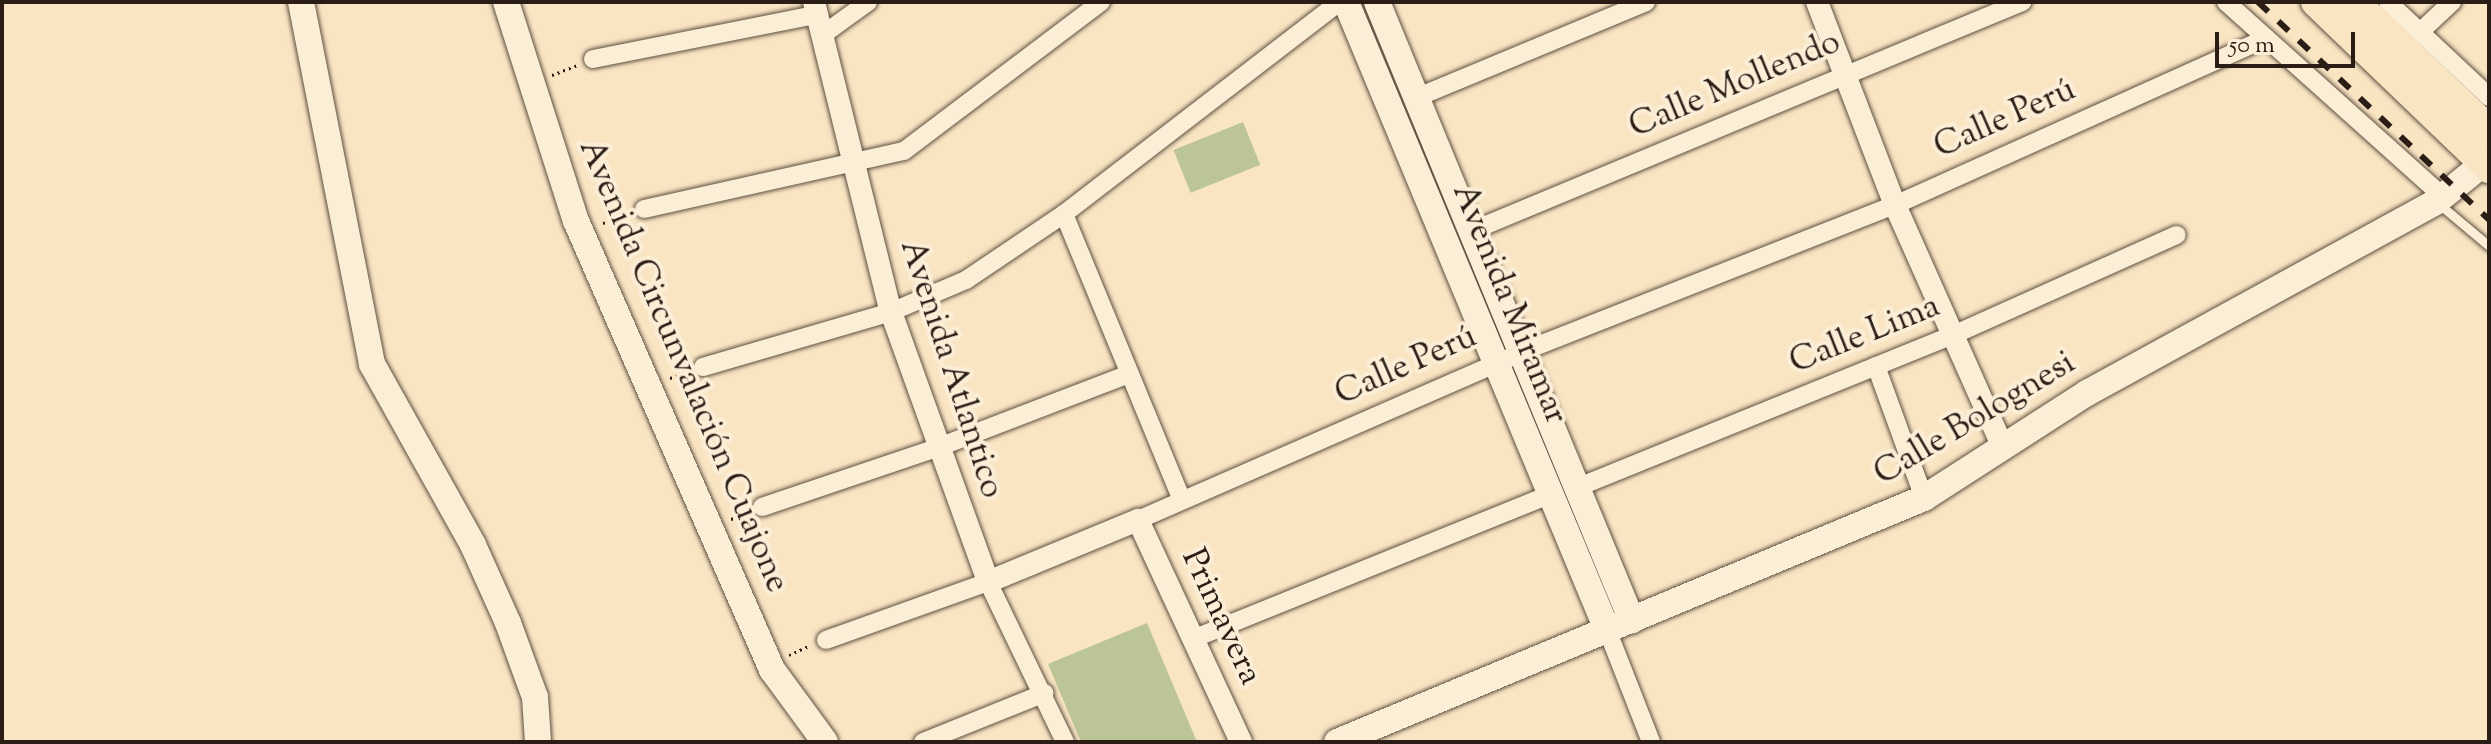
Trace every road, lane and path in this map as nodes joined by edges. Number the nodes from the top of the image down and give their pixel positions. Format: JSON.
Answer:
{"nodes":[{"id":1,"x":301,"y":2,"type":"edge"},
{"id":2,"x":506,"y":2,"type":"edge"},
{"id":3,"x":868,"y":2,"type":"edge"},
{"id":4,"x":1101,"y":2,"type":"edge"},
{"id":5,"x":1339,"y":2,"type":"edge"},
{"id":6,"x":1346,"y":2,"type":"edge"},
{"id":7,"x":1377,"y":2,"type":"edge"},
{"id":8,"x":1646,"y":2,"type":"edge"},
{"id":9,"x":1817,"y":2,"type":"edge"},
{"id":10,"x":2022,"y":2,"type":"edge"},
{"id":11,"x":2226,"y":2,"type":"edge"},
{"id":12,"x":2316,"y":2,"type":"edge"},
{"id":13,"x":2354,"y":2,"type":"edge"},
{"id":14,"x":2388,"y":2,"type":"edge"},
{"id":15,"x":2452,"y":2,"type":"edge"},
{"id":16,"x":817,"y":18,"type":"edge"},
{"id":17,"x":2420,"y":32,"type":"junction"},
{"id":18,"x":2266,"y":38,"type":"junction"},
{"id":19,"x":593,"y":59,"type":"joint"},
{"id":20,"x":1842,"y":75,"type":"junction"},
{"id":21,"x":532,"y":82,"type":"junction"},
{"id":22,"x":1418,"y":97,"type":"junction"},
{"id":23,"x":2489,"y":97,"type":"edge"},
{"id":24,"x":2489,"y":130,"type":"edge"},
{"id":25,"x":2487,"y":163,"type":"edge"},
{"id":26,"x":854,"y":167,"type":"junction"},
{"id":27,"x":2439,"y":199,"type":"junction"},
{"id":28,"x":1895,"y":205,"type":"junction"},
{"id":29,"x":644,"y":209,"type":"joint"},
{"id":30,"x":1064,"y":214,"type":"junction"},
{"id":31,"x":580,"y":230,"type":"junction"},
{"id":32,"x":1474,"y":230,"type":"junction"},
{"id":33,"x":2177,"y":235,"type":"dead end"},
{"id":34,"x":2489,"y":246,"type":"edge"},
{"id":35,"x":891,"y":312,"type":"junction"},
{"id":36,"x":1953,"y":335,"type":"junction"},
{"id":37,"x":1524,"y":351,"type":"junction"},
{"id":38,"x":1495,"y":365,"type":"junction"},
{"id":39,"x":1876,"y":366,"type":"junction"},
{"id":40,"x":703,"y":367,"type":"joint"},
{"id":41,"x":1129,"y":374,"type":"junction"},
{"id":42,"x":659,"y":378,"type":"junction"},
{"id":43,"x":2002,"y":445,"type":"junction"},
{"id":44,"x":939,"y":447,"type":"junction"},
{"id":45,"x":1576,"y":488,"type":"junction"},
{"id":46,"x":1549,"y":495,"type":"junction"},
{"id":47,"x":1924,"y":498,"type":"junction"},
{"id":48,"x":1182,"y":500,"type":"junction"},
{"id":49,"x":762,"y":507,"type":"joint"},
{"id":50,"x":1138,"y":520,"type":"junction"},
{"id":51,"x":712,"y":534,"type":"junction"},
{"id":52,"x":988,"y":582,"type":"junction"},
{"id":53,"x":1632,"y":621,"type":"junction"},
{"id":54,"x":1608,"y":632,"type":"junction"},
{"id":55,"x":1195,"y":638,"type":"junction"},
{"id":56,"x":826,"y":640,"type":"joint"},
{"id":57,"x":769,"y":663,"type":"junction"},
{"id":58,"x":1045,"y":693,"type":"junction"},
{"id":59,"x":538,"y":742,"type":"edge"},
{"id":60,"x":825,"y":742,"type":"edge"},
{"id":61,"x":923,"y":742,"type":"edge"},
{"id":62,"x":1065,"y":742,"type":"edge"},
{"id":63,"x":1241,"y":742,"type":"edge"},
{"id":64,"x":1337,"y":742,"type":"edge"},
{"id":65,"x":1651,"y":742,"type":"edge"}],
"edges":[{"from":1,"to":59,"type":"main road"},
{"from":2,"to":21,"type":"main road","name":"Avenida Circunvalación Cuajone"},
{"from":3,"to":16,"type":"street"},
{"from":4,"to":26,"type":"street"},
{"from":5,"to":30,"type":"street"},
{"from":6,"to":38,"type":"main road","name":"Avenida Miramar"},
{"from":7,"to":22,"type":"main road","name":"Avenida Miramar"},
{"from":8,"to":22,"type":"street"},
{"from":9,"to":20,"type":"street"},
{"from":10,"to":20,"type":"street","name":"Calle Mollendo"},
{"from":11,"to":18,"type":"street"},
{"from":12,"to":25,"type":"highway"},
{"from":13,"to":24,"type":"highway"},
{"from":14,"to":17,"type":"street"},
{"from":15,"to":17,"type":"street"},
{"from":16,"to":19,"type":"street"},
{"from":16,"to":26,"type":"street","name":"Avenida Atlantico"},
{"from":17,"to":23,"type":"street"},
{"from":18,"to":27,"type":"street"},
{"from":18,"to":28,"type":"street","name":"Calle Perú"},
{"from":19,"to":21,"type":"path"},
{"from":20,"to":28,"type":"street"},
{"from":20,"to":32,"type":"street","name":"Calle Mollendo"},
{"from":21,"to":31,"type":"main road","name":"Avenida Circunvalación Cuajone"},
{"from":22,"to":32,"type":"main road","name":"Avenida Miramar"},
{"from":25,"to":27,"type":"main road","name":"Calle Bolognesi"},
{"from":26,"to":29,"type":"street"},
{"from":26,"to":35,"type":"street","name":"Avenida Atlantico"},
{"from":27,"to":34,"type":"lane"},
{"from":27,"to":43,"type":"main road","name":"Calle Bolognesi"},
{"from":28,"to":36,"type":"street"},
{"from":28,"to":37,"type":"street","name":"Calle Perú"},
{"from":29,"to":31,"type":"path"},
{"from":30,"to":35,"type":"street"},
{"from":30,"to":41,"type":"street"},
{"from":31,"to":42,"type":"main road","name":"Avenida Circunvalación Cuajone"},
{"from":32,"to":37,"type":"main road","name":"Avenida Miramar"},
{"from":33,"to":36,"type":"street","name":"Calle Lima"},
{"from":35,"to":40,"type":"street"},
{"from":35,"to":44,"type":"street","name":"Avenida Atlantico"},
{"from":36,"to":39,"type":"street","name":"Calle Lima"},
{"from":36,"to":43,"type":"street"},
{"from":37,"to":38,"type":"street","name":"Calle Perú"},
{"from":37,"to":45,"type":"main road","name":"Avenida Miramar"},
{"from":38,"to":46,"type":"main road","name":"Avenida Miramar"},
{"from":38,"to":48,"type":"street","name":"Calle Perú"},
{"from":39,"to":45,"type":"street","name":"Calle Lima"},
{"from":39,"to":47,"type":"street"},
{"from":40,"to":42,"type":"path"},
{"from":41,"to":44,"type":"street"},
{"from":41,"to":48,"type":"street"},
{"from":42,"to":51,"type":"main road","name":"Avenida Circunvalación Cuajone"},
{"from":43,"to":47,"type":"main road","name":"Calle Bolognesi"},
{"from":44,"to":49,"type":"street"},
{"from":44,"to":52,"type":"street","name":"Avenida Atlantico"},
{"from":45,"to":53,"type":"main road","name":"Avenida Miramar"},
{"from":46,"to":54,"type":"main road","name":"Avenida Miramar"},
{"from":46,"to":55,"type":"street"},
{"from":47,"to":53,"type":"main road","name":"Calle Bolognesi"},
{"from":48,"to":50,"type":"street","name":"Calle Perú"},
{"from":49,"to":51,"type":"path"},
{"from":50,"to":52,"type":"street","name":"Calle Perú"},
{"from":50,"to":55,"type":"street","name":"Primavera"},
{"from":51,"to":57,"type":"main road","name":"Avenida Circunvalación Cuajone"},
{"from":52,"to":56,"type":"street","name":"Calle Perú"},
{"from":52,"to":58,"type":"street","name":"Avenida Atlantico"},
{"from":53,"to":54,"type":"main road","name":"Calle Bolognesi"},
{"from":54,"to":64,"type":"main road","name":"Calle Bolognesi"},
{"from":54,"to":65,"type":"street"},
{"from":55,"to":63,"type":"street","name":"Primavera"},
{"from":56,"to":57,"type":"path"},
{"from":57,"to":60,"type":"main road","name":"Avenida Circunvalación Cuajone"},
{"from":58,"to":61,"type":"street"},
{"from":58,"to":62,"type":"street","name":"Avenida Atlantico"}]}
